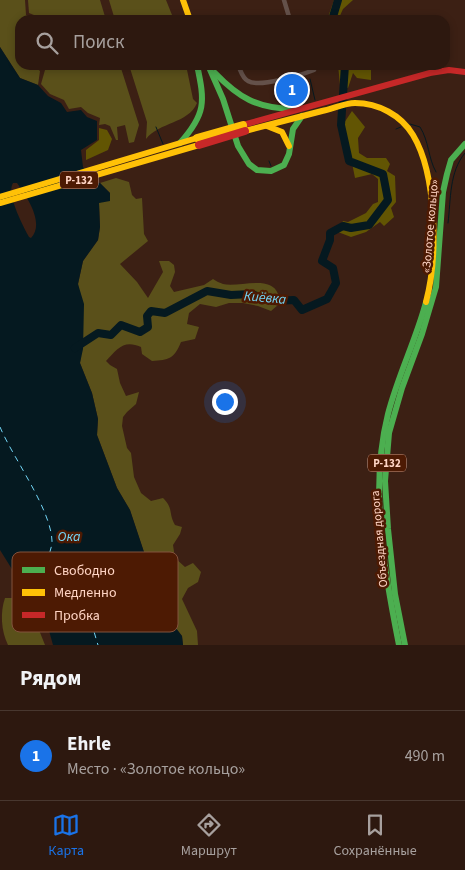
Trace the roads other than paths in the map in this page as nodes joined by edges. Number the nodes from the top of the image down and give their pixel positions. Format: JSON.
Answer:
{"nodes":[{"id":1,"x":183,"y":0,"type":"edge"},
{"id":2,"x":284,"y":0,"type":"edge"},
{"id":3,"x":184,"y":15,"type":"edge"},
{"id":4,"x":188,"y":15,"type":"edge"},
{"id":5,"x":288,"y":15,"type":"edge"},
{"id":6,"x":198,"y":70,"type":"edge"},
{"id":7,"x":210,"y":70,"type":"edge"},
{"id":8,"x":212,"y":70,"type":"edge"},
{"id":9,"x":240,"y":70,"type":"edge"},
{"id":10,"x":314,"y":70,"type":"edge"},
{"id":11,"x":465,"y":72,"type":"edge"},
{"id":12,"x":302,"y":112,"type":"junction"},
{"id":13,"x":266,"y":126,"type":"junction"},
{"id":14,"x":244,"y":128,"type":"junction"},
{"id":15,"x":198,"y":141,"type":"junction"},
{"id":16,"x":180,"y":143,"type":"junction"},
{"id":17,"x":465,"y":144,"type":"edge"},
{"id":18,"x":290,"y":149,"type":"junction"},
{"id":19,"x":156,"y":154,"type":"junction"},
{"id":20,"x":0,"y":197,"type":"edge"},
{"id":21,"x":0,"y":203,"type":"edge"},
{"id":22,"x":433,"y":287,"type":"junction"},
{"id":23,"x":399,"y":645,"type":"edge"},
{"id":24,"x":406,"y":645,"type":"edge"}],
"edges":[{"from":1,"to":3,"type":"main road"},
{"from":1,"to":4,"type":"main road"},
{"from":2,"to":5,"type":"street"},
{"from":6,"to":16,"type":"main road"},
{"from":7,"to":18,"type":"main road"},
{"from":8,"to":12,"type":"main road"},
{"from":9,"to":10,"type":"street"},
{"from":11,"to":12,"type":"main road","name":"«Золотое кольцо»","number":"Р-132"},
{"from":12,"to":13,"type":"main road","number":"Р-132"},
{"from":12,"to":14,"type":"main road","name":"«Золотое кольцо»","number":"Р-132"},
{"from":12,"to":18,"type":"main road"},
{"from":12,"to":22,"type":"main road","name":"«Золотое кольцо»","number":"Р-132"},
{"from":13,"to":14,"type":"main road","number":"Р-132"},
{"from":13,"to":18,"type":"main road"},
{"from":14,"to":15,"type":"main road","number":"Р-132","bridge":true},
{"from":15,"to":16,"type":"main road","number":"Р-132"},
{"from":15,"to":19,"type":"main road","number":"Р-132"},
{"from":16,"to":19,"type":"main road","number":"Р-132"},
{"from":17,"to":22,"type":"main road","name":"«Золотое кольцо»","number":"Р-132"},
{"from":19,"to":20,"type":"main road","number":"Р-132"},
{"from":19,"to":21,"type":"main road","number":"Р-132"},
{"from":22,"to":23,"type":"main road","name":"Объездная дорога","number":"Р-132"},
{"from":22,"to":24,"type":"main road","name":"Объездная дорога","number":"Р-132"}]}
